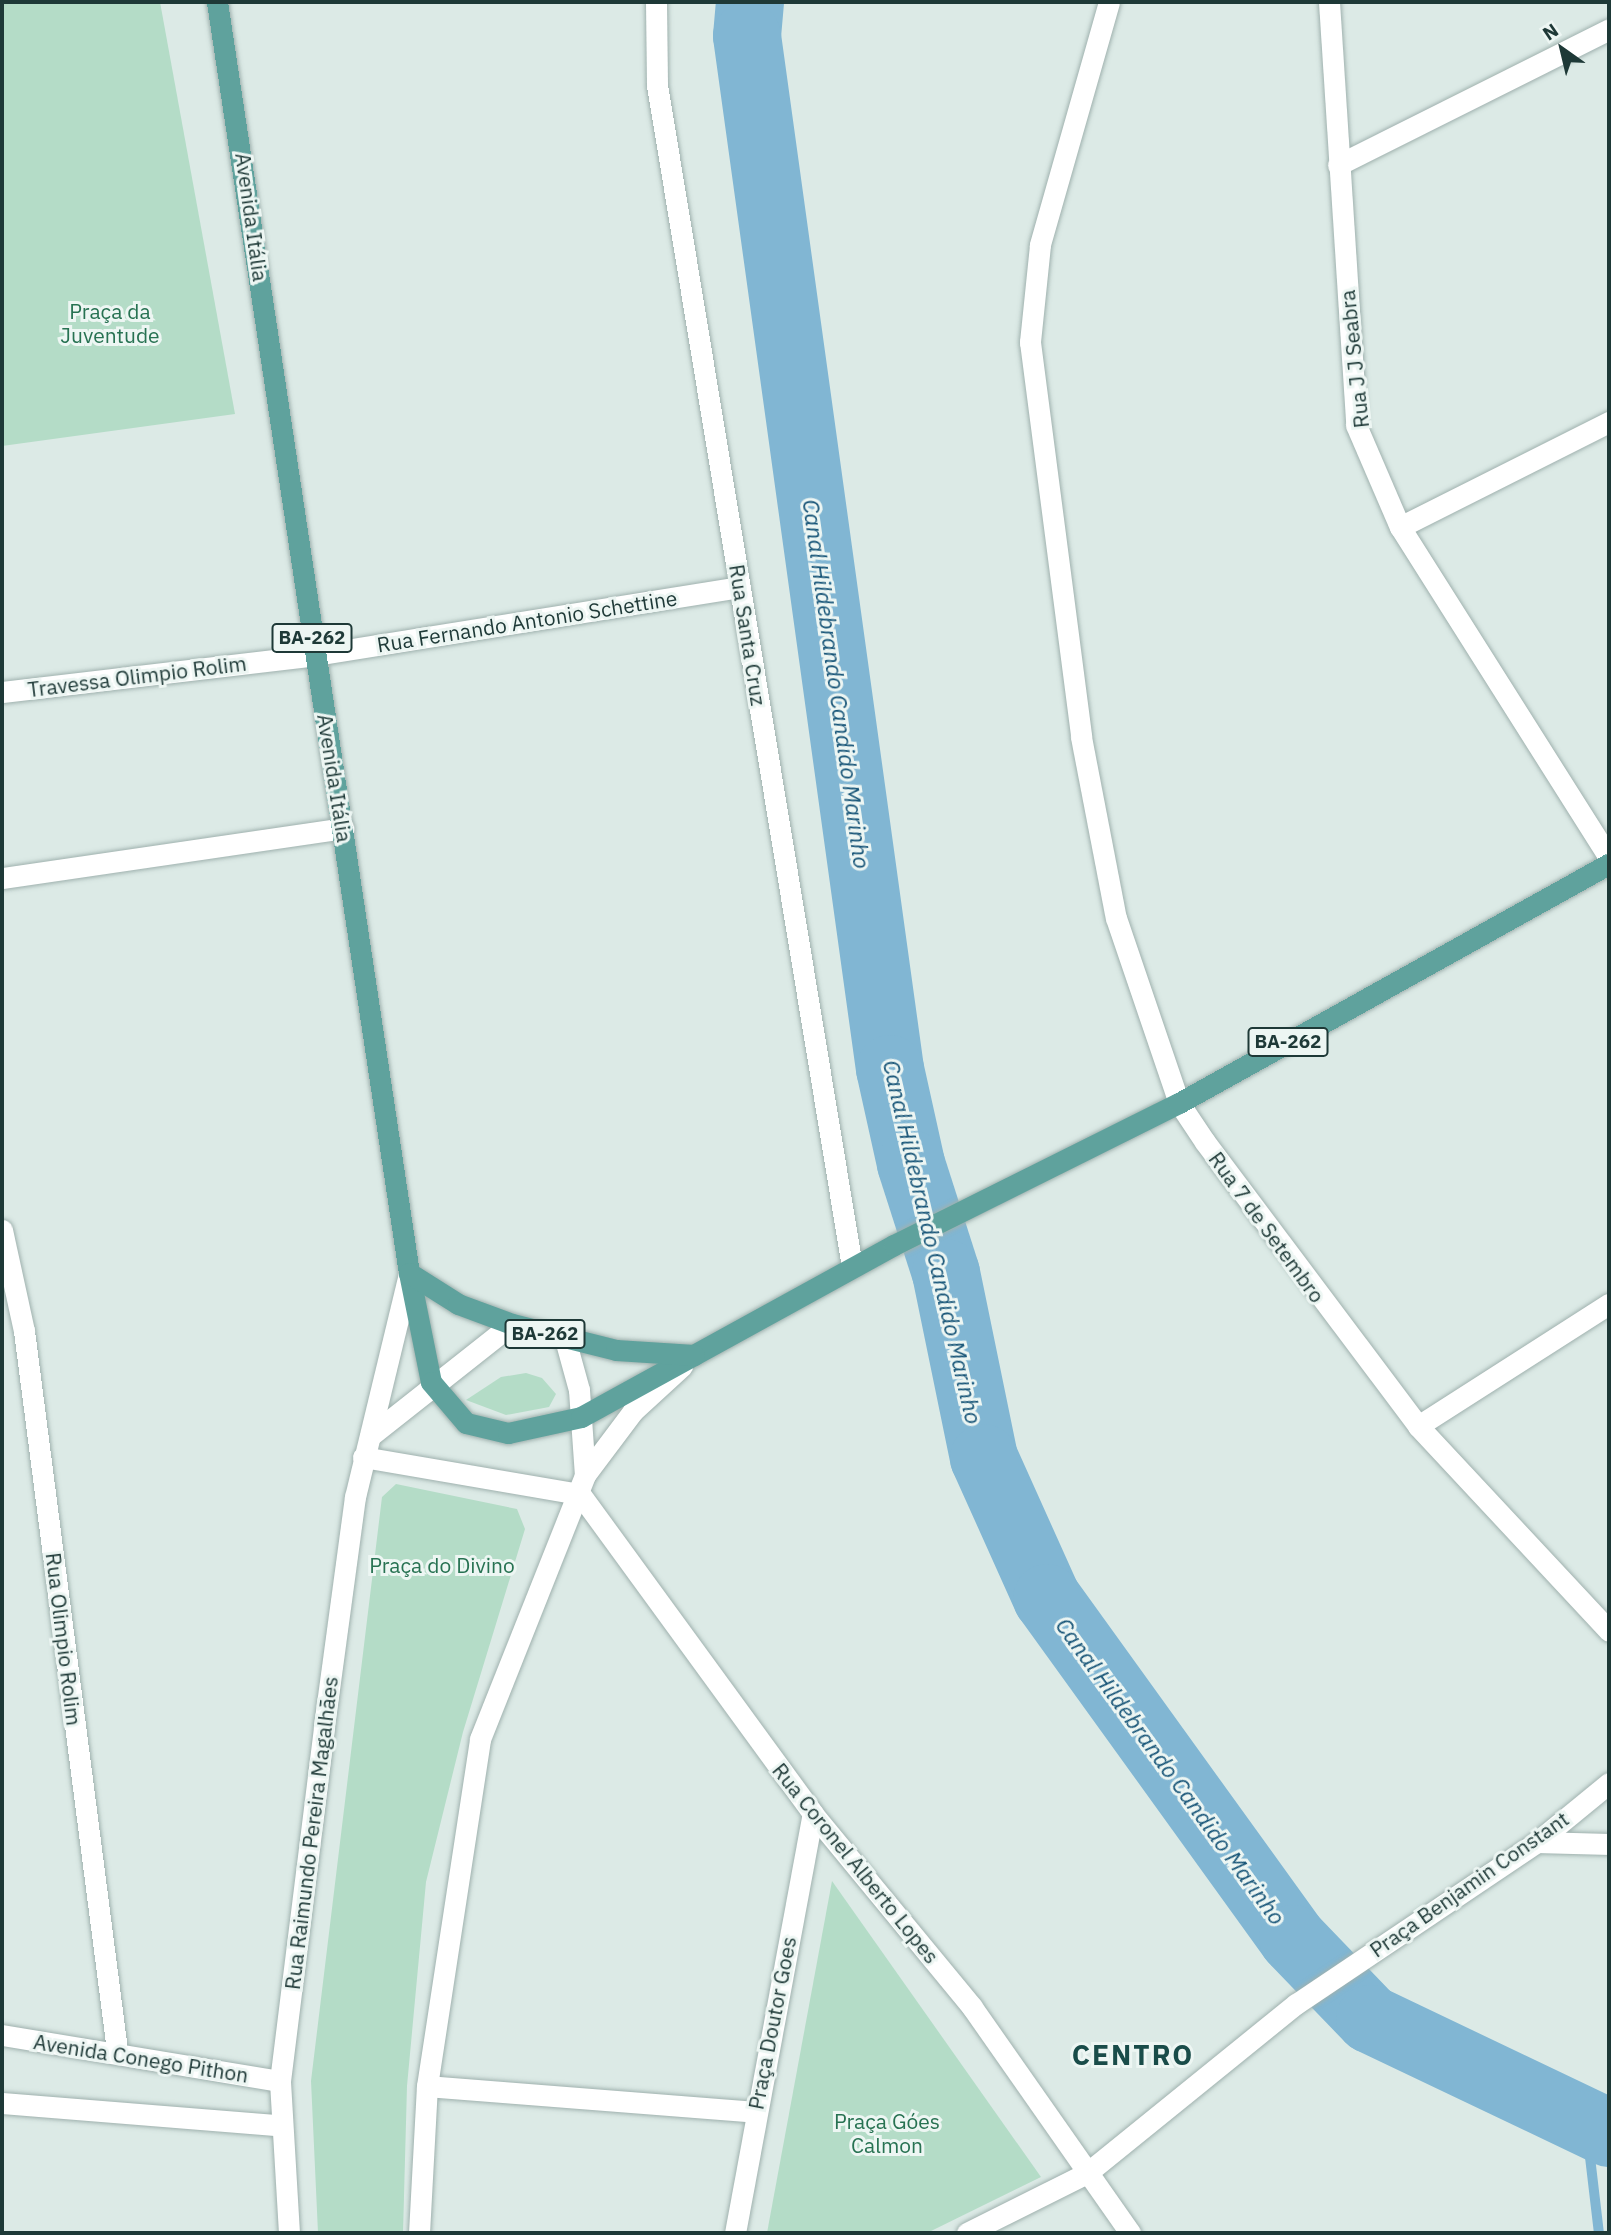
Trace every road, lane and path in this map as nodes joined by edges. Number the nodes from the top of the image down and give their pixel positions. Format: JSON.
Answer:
{"nodes":[{"id":1,"x":217,"y":2,"type":"edge"},
{"id":2,"x":656,"y":2,"type":"edge"},
{"id":3,"x":1109,"y":2,"type":"edge"},
{"id":4,"x":1329,"y":2,"type":"edge"},
{"id":5,"x":1609,"y":29,"type":"edge"},
{"id":6,"x":1338,"y":164,"type":"junction"},
{"id":7,"x":1609,"y":422,"type":"edge"},
{"id":8,"x":1400,"y":527,"type":"junction"},
{"id":9,"x":740,"y":587,"type":"junction"},
{"id":10,"x":315,"y":655,"type":"junction"},
{"id":11,"x":2,"y":692,"type":"edge"},
{"id":12,"x":344,"y":828,"type":"junction"},
{"id":13,"x":1609,"y":857,"type":"edge"},
{"id":14,"x":1609,"y":864,"type":"edge"},
{"id":15,"x":2,"y":878,"type":"edge"},
{"id":16,"x":1179,"y":1103,"type":"junction"},
{"id":17,"x":2,"y":1230,"type":"edge"},
{"id":18,"x":852,"y":1267,"type":"junction"},
{"id":19,"x":408,"y":1273,"type":"junction"},
{"id":20,"x":1609,"y":1304,"type":"edge"},
{"id":21,"x":512,"y":1324,"type":"junction"},
{"id":22,"x":565,"y":1339,"type":"junction"},
{"id":23,"x":694,"y":1355,"type":"junction"},
{"id":24,"x":431,"y":1382,"type":"junction"},
{"id":25,"x":582,"y":1417,"type":"junction"},
{"id":26,"x":1418,"y":1426,"type":"junction"},
{"id":27,"x":370,"y":1436,"type":"junction"},
{"id":28,"x":363,"y":1457,"type":"junction"},
{"id":29,"x":583,"y":1485,"type":"junction"},
{"id":30,"x":1609,"y":1631,"type":"edge"},
{"id":31,"x":1609,"y":1783,"type":"edge"},
{"id":32,"x":813,"y":1814,"type":"junction"},
{"id":33,"x":1537,"y":1842,"type":"junction"},
{"id":34,"x":1609,"y":1844,"type":"edge"},
{"id":35,"x":2,"y":2035,"type":"edge"},
{"id":36,"x":117,"y":2050,"type":"junction"},
{"id":37,"x":281,"y":2081,"type":"junction"},
{"id":38,"x":428,"y":2086,"type":"junction"},
{"id":39,"x":2,"y":2103,"type":"edge"},
{"id":40,"x":755,"y":2112,"type":"junction"},
{"id":41,"x":278,"y":2125,"type":"junction"},
{"id":42,"x":1087,"y":2173,"type":"junction"},
{"id":43,"x":289,"y":2233,"type":"edge"},
{"id":44,"x":419,"y":2233,"type":"edge"},
{"id":45,"x":735,"y":2233,"type":"edge"},
{"id":46,"x":967,"y":2233,"type":"edge"},
{"id":47,"x":1130,"y":2233,"type":"edge"}],
"edges":[{"from":1,"to":10,"type":"main road","name":"Avenida Itália","number":"BA-262"},
{"from":2,"to":9,"type":"street","name":"Rua Santa Cruz"},
{"from":3,"to":16,"type":"street","name":"Rua 7 de Setembro"},
{"from":4,"to":6,"type":"street","name":"Rua J J Seabra"},
{"from":5,"to":6,"type":"street"},
{"from":6,"to":8,"type":"street","name":"Rua J J Seabra"},
{"from":7,"to":8,"type":"street"},
{"from":8,"to":13,"type":"street","name":"Rua J J Seabra"},
{"from":9,"to":10,"type":"street","name":"Rua Fernando Antonio Schettine"},
{"from":9,"to":18,"type":"street","name":"Rua Santa Cruz"},
{"from":10,"to":11,"type":"street","name":"Travessa Olimpio Rolim"},
{"from":10,"to":12,"type":"main road","name":"Avenida Itália","number":"BA-262"},
{"from":12,"to":15,"type":"street"},
{"from":12,"to":19,"type":"main road","name":"Avenida Itália","number":"BA-262"},
{"from":14,"to":16,"type":"main road","number":"BA-262"},
{"from":16,"to":18,"type":"main road","number":"BA-262"},
{"from":16,"to":26,"type":"street","name":"Rua 7 de Setembro"},
{"from":17,"to":36,"type":"street","name":"Rua Olimpio Rolim"},
{"from":18,"to":23,"type":"main road","number":"BA-262"},
{"from":19,"to":21,"type":"main road","number":"BA-262"},
{"from":19,"to":24,"type":"main road","name":"Avenida Itália"},
{"from":19,"to":27,"type":"street","name":"Rua Raimundo Pereira Magalhães"},
{"from":20,"to":26,"type":"street"},
{"from":21,"to":22,"type":"main road","number":"BA-262"},
{"from":21,"to":24,"type":"street"},
{"from":22,"to":23,"type":"main road","number":"BA-262"},
{"from":22,"to":25,"type":"street"},
{"from":23,"to":25,"type":"main road","name":"Avenida Itália"},
{"from":23,"to":29,"type":"street","number":"BA-262"},
{"from":24,"to":25,"type":"main road","name":"Avenida Itália"},
{"from":24,"to":27,"type":"street"},
{"from":25,"to":29,"type":"street"},
{"from":26,"to":30,"type":"street","name":"Rua 7 de Setembro"},
{"from":27,"to":28,"type":"street","name":"Rua Raimundo Pereira Magalhães"},
{"from":28,"to":29,"type":"street"},
{"from":28,"to":37,"type":"street","name":"Rua Raimundo Pereira Magalhães"},
{"from":29,"to":32,"type":"street","name":"Rua Coronel Alberto Lopes"},
{"from":29,"to":38,"type":"street"},
{"from":31,"to":33,"type":"street","name":"Praça Benjamin Constant"},
{"from":32,"to":40,"type":"street","name":"Praça Doutor Goes"},
{"from":32,"to":42,"type":"street","name":"Rua Coronel Alberto Lopes"},
{"from":33,"to":34,"type":"street"},
{"from":33,"to":42,"type":"street","name":"Praça Benjamin Constant"},
{"from":35,"to":36,"type":"street","name":"Avenida Conego Pithon"},
{"from":36,"to":37,"type":"street","name":"Avenida Conego Pithon"},
{"from":37,"to":41,"type":"street","name":"Rua Raimundo Pereira Magalhães"},
{"from":38,"to":40,"type":"street"},
{"from":38,"to":44,"type":"street"},
{"from":39,"to":41,"type":"street"},
{"from":40,"to":45,"type":"street","name":"Praça Doutor Goes"},
{"from":41,"to":43,"type":"street","name":"Rua Raimundo Pereira Magalhães"},
{"from":42,"to":46,"type":"street","name":"Praça Benjamin Constant"},
{"from":42,"to":47,"type":"street","name":"Rua Coronel Alberto Lopes"}]}
